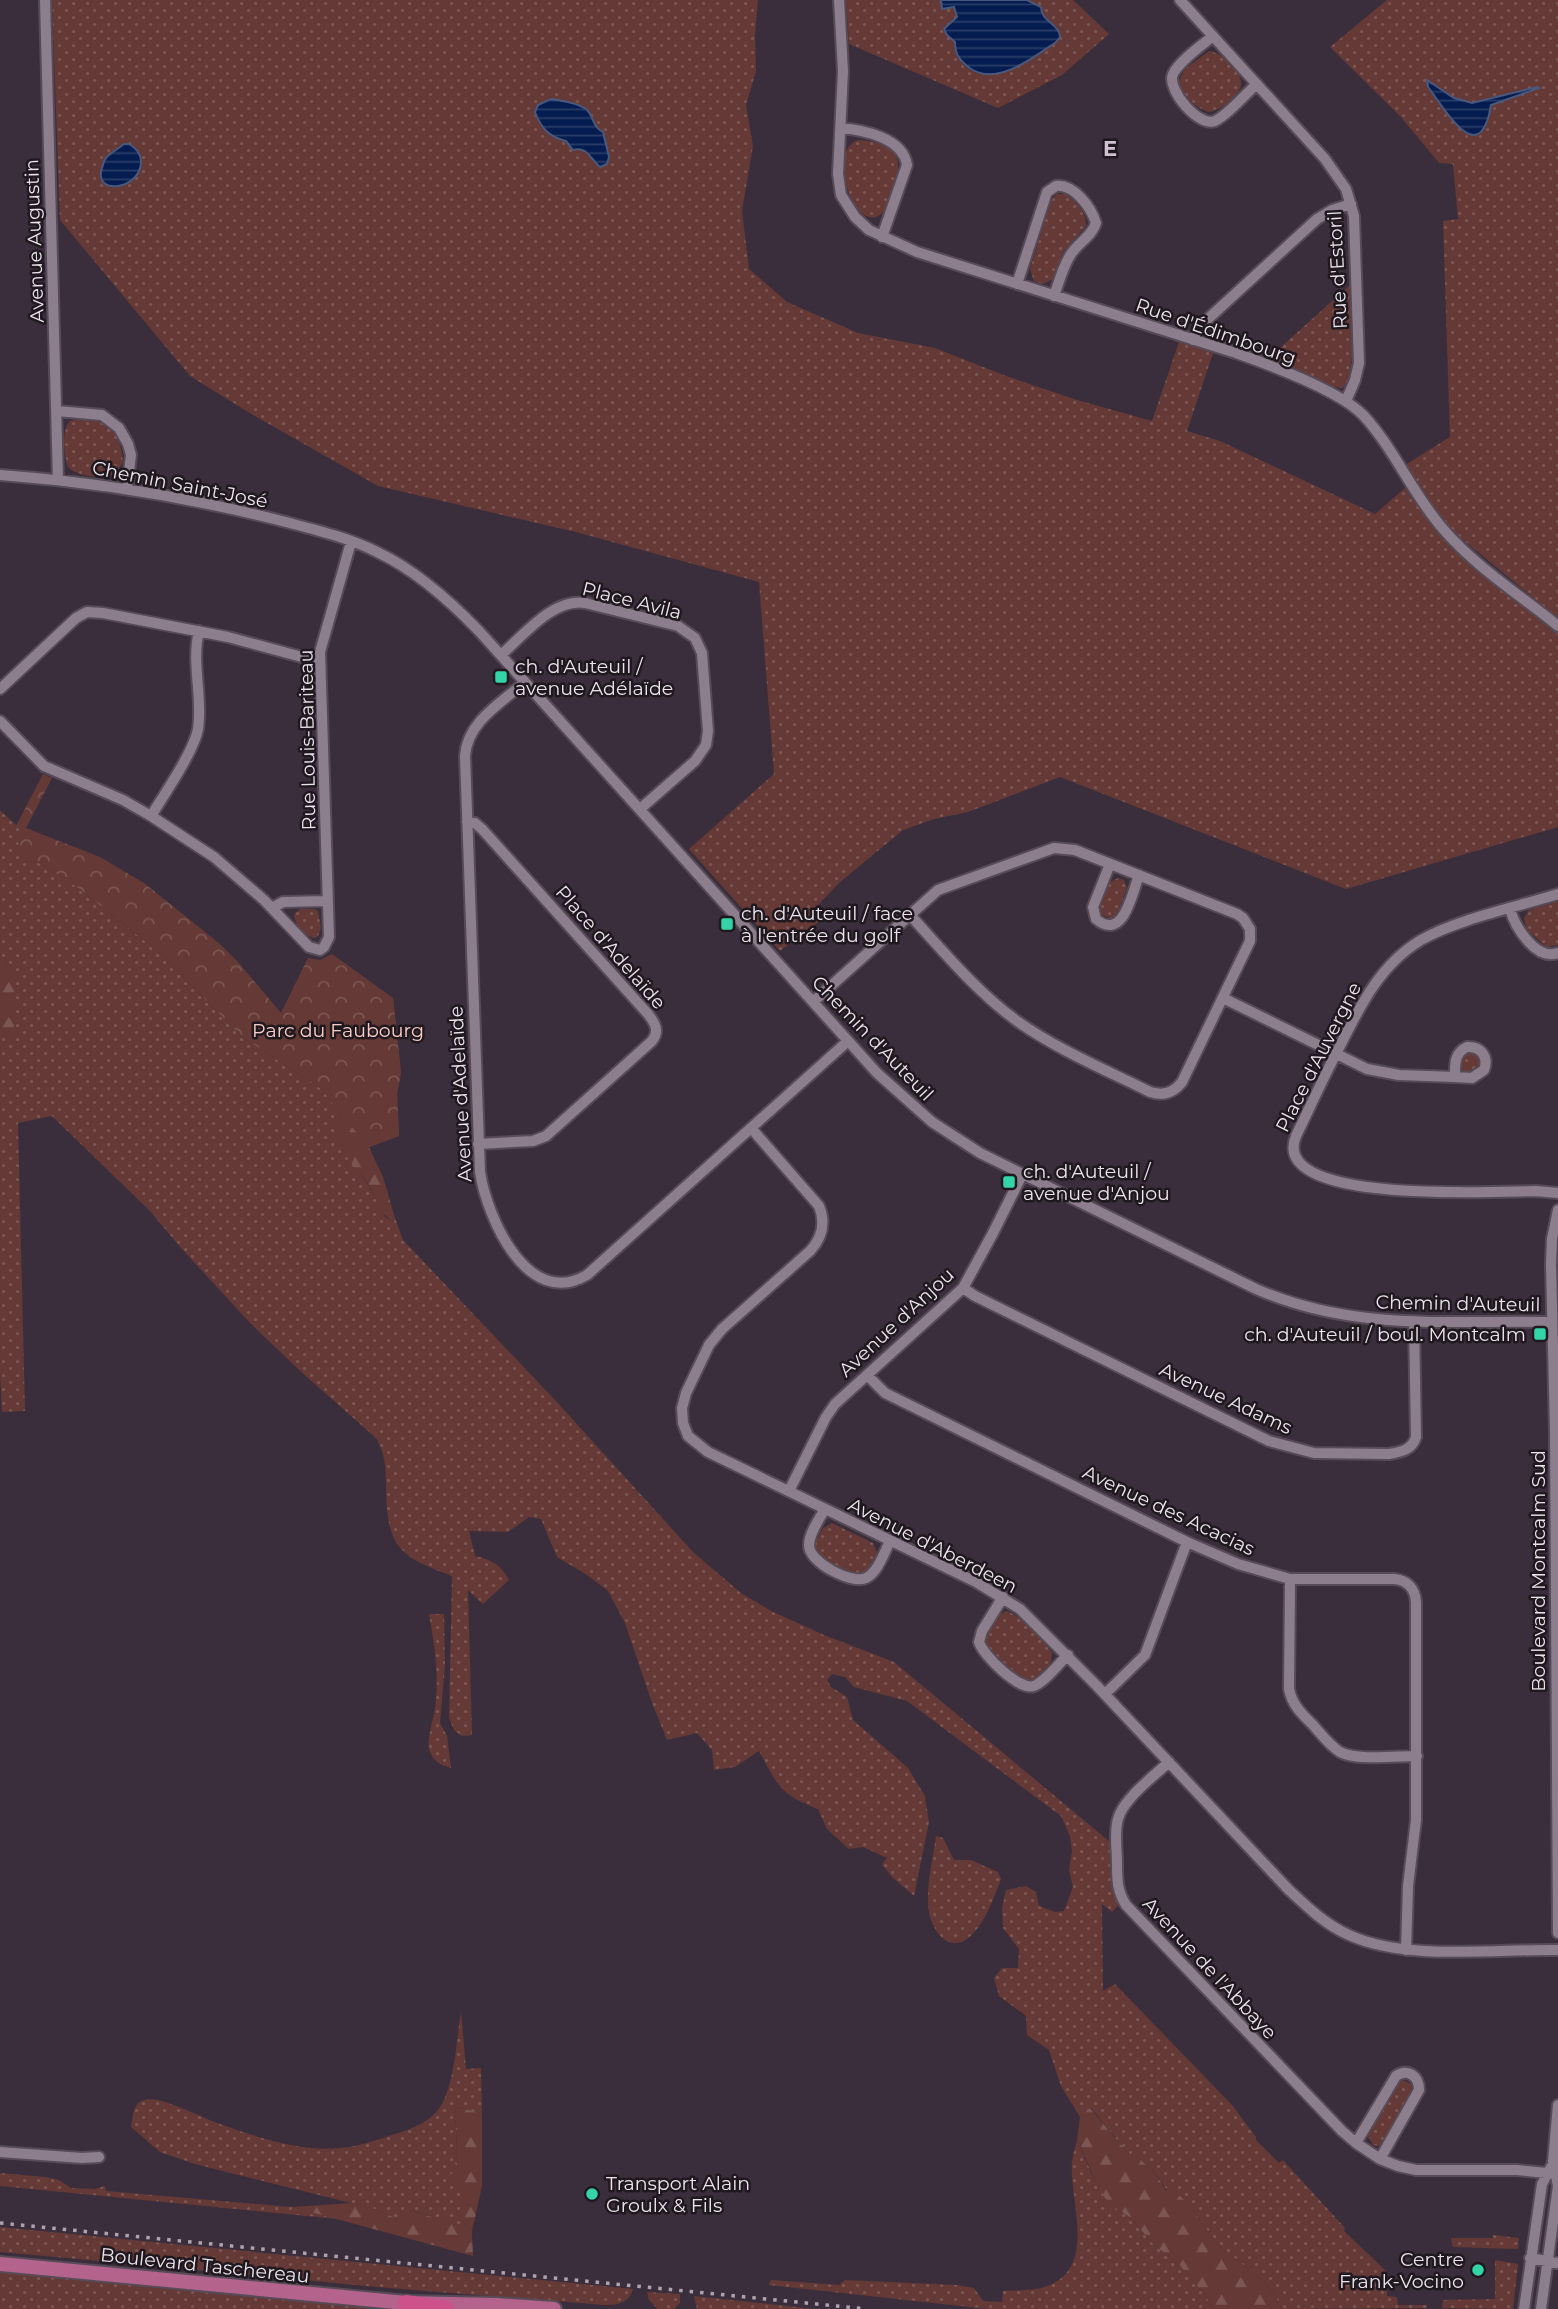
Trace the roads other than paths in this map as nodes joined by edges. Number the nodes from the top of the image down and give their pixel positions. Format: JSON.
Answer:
{"nodes":[{"id":1,"x":45,"y":0,"type":"edge"},
{"id":2,"x":839,"y":0,"type":"edge"},
{"id":3,"x":1180,"y":0,"type":"edge"},
{"id":4,"x":1213,"y":36,"type":"junction"},
{"id":5,"x":1257,"y":84,"type":"junction"},
{"id":6,"x":841,"y":128,"type":"junction"},
{"id":7,"x":1351,"y":204,"type":"junction"},
{"id":8,"x":882,"y":237,"type":"junction"},
{"id":9,"x":1017,"y":284,"type":"junction"},
{"id":10,"x":1054,"y":296,"type":"junction"},
{"id":11,"x":1193,"y":340,"type":"junction"},
{"id":12,"x":1346,"y":401,"type":"junction"},
{"id":13,"x":57,"y":411,"type":"junction"},
{"id":14,"x":0,"y":475,"type":"edge"},
{"id":15,"x":58,"y":480,"type":"junction"},
{"id":16,"x":127,"y":489,"type":"junction"},
{"id":17,"x":351,"y":542,"type":"junction"},
{"id":18,"x":1558,"y":626,"type":"edge"},
{"id":19,"x":199,"y":631,"type":"junction"},
{"id":20,"x":501,"y":655,"type":"junction"},
{"id":21,"x":320,"y":659,"type":"junction"},
{"id":22,"x":525,"y":682,"type":"junction"},
{"id":23,"x":0,"y":689,"type":"edge"},
{"id":24,"x":0,"y":721,"type":"edge"},
{"id":25,"x":640,"y":809,"type":"junction"},
{"id":26,"x":152,"y":816,"type":"junction"},
{"id":27,"x":467,"y":822,"type":"junction"},
{"id":28,"x":1110,"y":864,"type":"junction"},
{"id":29,"x":1139,"y":875,"type":"junction"},
{"id":30,"x":1558,"y":894,"type":"edge"},
{"id":31,"x":327,"y":901,"type":"junction"},
{"id":32,"x":272,"y":908,"type":"junction"},
{"id":33,"x":1510,"y":909,"type":"junction"},
{"id":34,"x":910,"y":915,"type":"junction"},
{"id":35,"x":1558,"y":953,"type":"edge"},
{"id":36,"x":1223,"y":998,"type":"junction"},
{"id":37,"x":813,"y":1002,"type":"junction"},
{"id":38,"x":848,"y":1041,"type":"junction"},
{"id":39,"x":1336,"y":1054,"type":"junction"},
{"id":40,"x":1455,"y":1077,"type":"dead end"},
{"id":41,"x":751,"y":1128,"type":"junction"},
{"id":42,"x":478,"y":1144,"type":"junction"},
{"id":43,"x":1023,"y":1175,"type":"junction"},
{"id":44,"x":1558,"y":1193,"type":"edge"},
{"id":45,"x":1558,"y":1210,"type":"edge"},
{"id":46,"x":963,"y":1288,"type":"junction"},
{"id":47,"x":1414,"y":1322,"type":"junction"},
{"id":48,"x":1552,"y":1322,"type":"junction"},
{"id":49,"x":867,"y":1375,"type":"junction"},
{"id":50,"x":789,"y":1491,"type":"junction"},
{"id":51,"x":825,"y":1509,"type":"junction"},
{"id":52,"x":890,"y":1541,"type":"junction"},
{"id":53,"x":1187,"y":1542,"type":"junction"},
{"id":54,"x":1290,"y":1579,"type":"junction"},
{"id":55,"x":1003,"y":1597,"type":"junction"},
{"id":56,"x":1068,"y":1655,"type":"junction"},
{"id":57,"x":1105,"y":1694,"type":"junction"},
{"id":58,"x":1416,"y":1756,"type":"junction"},
{"id":59,"x":1169,"y":1762,"type":"junction"},
{"id":60,"x":1558,"y":1915,"type":"edge"},
{"id":61,"x":1558,"y":1933,"type":"edge"},
{"id":62,"x":1406,"y":1950,"type":"junction"},
{"id":63,"x":1558,"y":1950,"type":"edge"},
{"id":64,"x":1558,"y":2105,"type":"edge"},
{"id":65,"x":1356,"y":2143,"type":"junction"},
{"id":66,"x":0,"y":2152,"type":"edge"},
{"id":67,"x":99,"y":2157,"type":"dead end"},
{"id":68,"x":1380,"y":2159,"type":"junction"},
{"id":69,"x":1552,"y":2173,"type":"junction"},
{"id":70,"x":1530,"y":2258,"type":"junction"},
{"id":71,"x":1552,"y":2262,"type":"edge"},
{"id":72,"x":0,"y":2264,"type":"edge"},
{"id":73,"x":406,"y":2303,"type":"junction"},
{"id":74,"x":446,"y":2309,"type":"edge"},
{"id":75,"x":554,"y":2309,"type":"edge"},
{"id":76,"x":1524,"y":2309,"type":"edge"},
{"id":77,"x":1541,"y":2309,"type":"edge"}],
"edges":[{"from":1,"to":13,"type":"street","name":"Avenue Augustin"},
{"from":2,"to":6,"type":"street","name":"Rue d'Édimbourg"},
{"from":3,"to":4,"type":"street","name":"Rue d'Estoril"},
{"from":4,"to":5,"type":"street","name":"Rue d'Estoril"},
{"from":4,"to":5,"type":"street"},
{"from":5,"to":7,"type":"street","name":"Rue d'Estoril"},
{"from":6,"to":8,"type":"street","name":"Rue d'Édimbourg"},
{"from":6,"to":8,"type":"street"},
{"from":7,"to":11,"type":"street"},
{"from":7,"to":12,"type":"street","name":"Rue d'Estoril"},
{"from":8,"to":9,"type":"street","name":"Rue d'Édimbourg"},
{"from":9,"to":10,"type":"street","name":"Rue d'Édimbourg"},
{"from":9,"to":10,"type":"street"},
{"from":10,"to":11,"type":"street","name":"Rue d'Édimbourg"},
{"from":11,"to":12,"type":"street","name":"Rue d'Édimbourg"},
{"from":12,"to":18,"type":"street","name":"Rue d'Édimbourg"},
{"from":13,"to":15,"type":"street","name":"Avenue Augustin"},
{"from":13,"to":16,"type":"street"},
{"from":14,"to":15,"type":"street","name":"Chemin Saint-José"},
{"from":15,"to":16,"type":"street","name":"Chemin Saint-José"},
{"from":16,"to":17,"type":"street","name":"Chemin Saint-José"},
{"from":17,"to":20,"type":"street","name":"Chemin d'Auteuil"},
{"from":17,"to":21,"type":"street","name":"Rue Louis-Bariteau"},
{"from":19,"to":21,"type":"street"},
{"from":19,"to":23,"type":"street"},
{"from":19,"to":26,"type":"street"},
{"from":20,"to":22,"type":"street","name":"Chemin d'Auteuil"},
{"from":20,"to":25,"type":"street","name":"Place Avila"},
{"from":21,"to":31,"type":"street","name":"Rue Louis-Bariteau"},
{"from":22,"to":25,"type":"street","name":"Chemin d'Auteuil"},
{"from":22,"to":27,"type":"street","name":"Avenue d'Adelaïde"},
{"from":24,"to":26,"type":"street","name":"Rue Louis-Bariteau"},
{"from":25,"to":37,"type":"street","name":"Chemin d'Auteuil"},
{"from":26,"to":32,"type":"street","name":"Rue Louis-Bariteau"},
{"from":27,"to":42,"type":"street","name":"Avenue d'Adelaïde"},
{"from":27,"to":42,"type":"street","name":"Place d'Adelaïde"},
{"from":28,"to":29,"type":"street"},
{"from":28,"to":29,"type":"street"},
{"from":28,"to":34,"type":"street"},
{"from":29,"to":36,"type":"street"},
{"from":30,"to":33,"type":"street","name":"Place d'Auvergne"},
{"from":31,"to":32,"type":"street"},
{"from":31,"to":32,"type":"street","name":"Rue Louis-Bariteau"},
{"from":33,"to":35,"type":"street"},
{"from":33,"to":39,"type":"street","name":"Place d'Auvergne"},
{"from":34,"to":36,"type":"street"},
{"from":34,"to":37,"type":"street"},
{"from":36,"to":39,"type":"street"},
{"from":37,"to":38,"type":"street","name":"Chemin d'Auteuil"},
{"from":38,"to":41,"type":"street","name":"Avenue d'Adelaïde"},
{"from":38,"to":43,"type":"street","name":"Chemin d'Auteuil"},
{"from":39,"to":40,"type":"street"},
{"from":39,"to":44,"type":"street","name":"Place d'Auvergne"},
{"from":41,"to":42,"type":"street","name":"Avenue d'Adelaïde"},
{"from":41,"to":50,"type":"street","name":"Avenue d'Aberdeen"},
{"from":43,"to":46,"type":"street","name":"Avenue d'Anjou"},
{"from":43,"to":47,"type":"street","name":"Chemin d'Auteuil"},
{"from":45,"to":48,"type":"street","name":"Boulevard Montcalm Sud"},
{"from":46,"to":47,"type":"street","name":"Avenue Adams"},
{"from":46,"to":49,"type":"street","name":"Avenue d'Anjou"},
{"from":47,"to":48,"type":"street","name":"Chemin d'Auteuil"},
{"from":48,"to":60,"type":"street","name":"Boulevard Montcalm Sud"},
{"from":49,"to":50,"type":"street","name":"Avenue d'Anjou"},
{"from":49,"to":53,"type":"street","name":"Avenue des Acacias"},
{"from":50,"to":51,"type":"street","name":"Avenue d'Aberdeen"},
{"from":51,"to":52,"type":"street","name":"Avenue d'Aberdeen"},
{"from":51,"to":52,"type":"street"},
{"from":52,"to":55,"type":"street","name":"Avenue d'Aberdeen"},
{"from":53,"to":54,"type":"street","name":"Avenue des Acacias"},
{"from":53,"to":57,"type":"street"},
{"from":54,"to":58,"type":"street"},
{"from":54,"to":58,"type":"street","name":"Avenue des Acacias"},
{"from":55,"to":56,"type":"street","name":"Avenue d'Aberdeen"},
{"from":55,"to":56,"type":"street"},
{"from":56,"to":57,"type":"street","name":"Avenue d'Aberdeen"},
{"from":57,"to":59,"type":"street","name":"Avenue d'Aberdeen"},
{"from":58,"to":62,"type":"street","name":"Avenue des Acacias"},
{"from":59,"to":62,"type":"street","name":"Avenue d'Aberdeen"},
{"from":59,"to":65,"type":"street","name":"Avenue de l'Abbaye"},
{"from":60,"to":61,"type":"street","name":"Boulevard Montcalm Sud"},
{"from":62,"to":63,"type":"street","name":"Avenue d'Aberdeen"},
{"from":64,"to":69,"type":"street"},
{"from":65,"to":68,"type":"street","name":"Avenue de l'Abbaye"},
{"from":65,"to":68,"type":"street"},
{"from":66,"to":67,"type":"street"},
{"from":68,"to":69,"type":"street","name":"Avenue de l'Abbaye"},
{"from":69,"to":70,"type":"street"},
{"from":69,"to":71,"type":"street"},
{"from":70,"to":71,"type":"street"},
{"from":70,"to":76,"type":"street"},
{"from":71,"to":77,"type":"street"},
{"from":72,"to":73,"type":"main road","name":"Boulevard Taschereau"},
{"from":73,"to":74,"type":"highway"},
{"from":73,"to":75,"type":"main road","name":"Boulevard Taschereau"}]}
